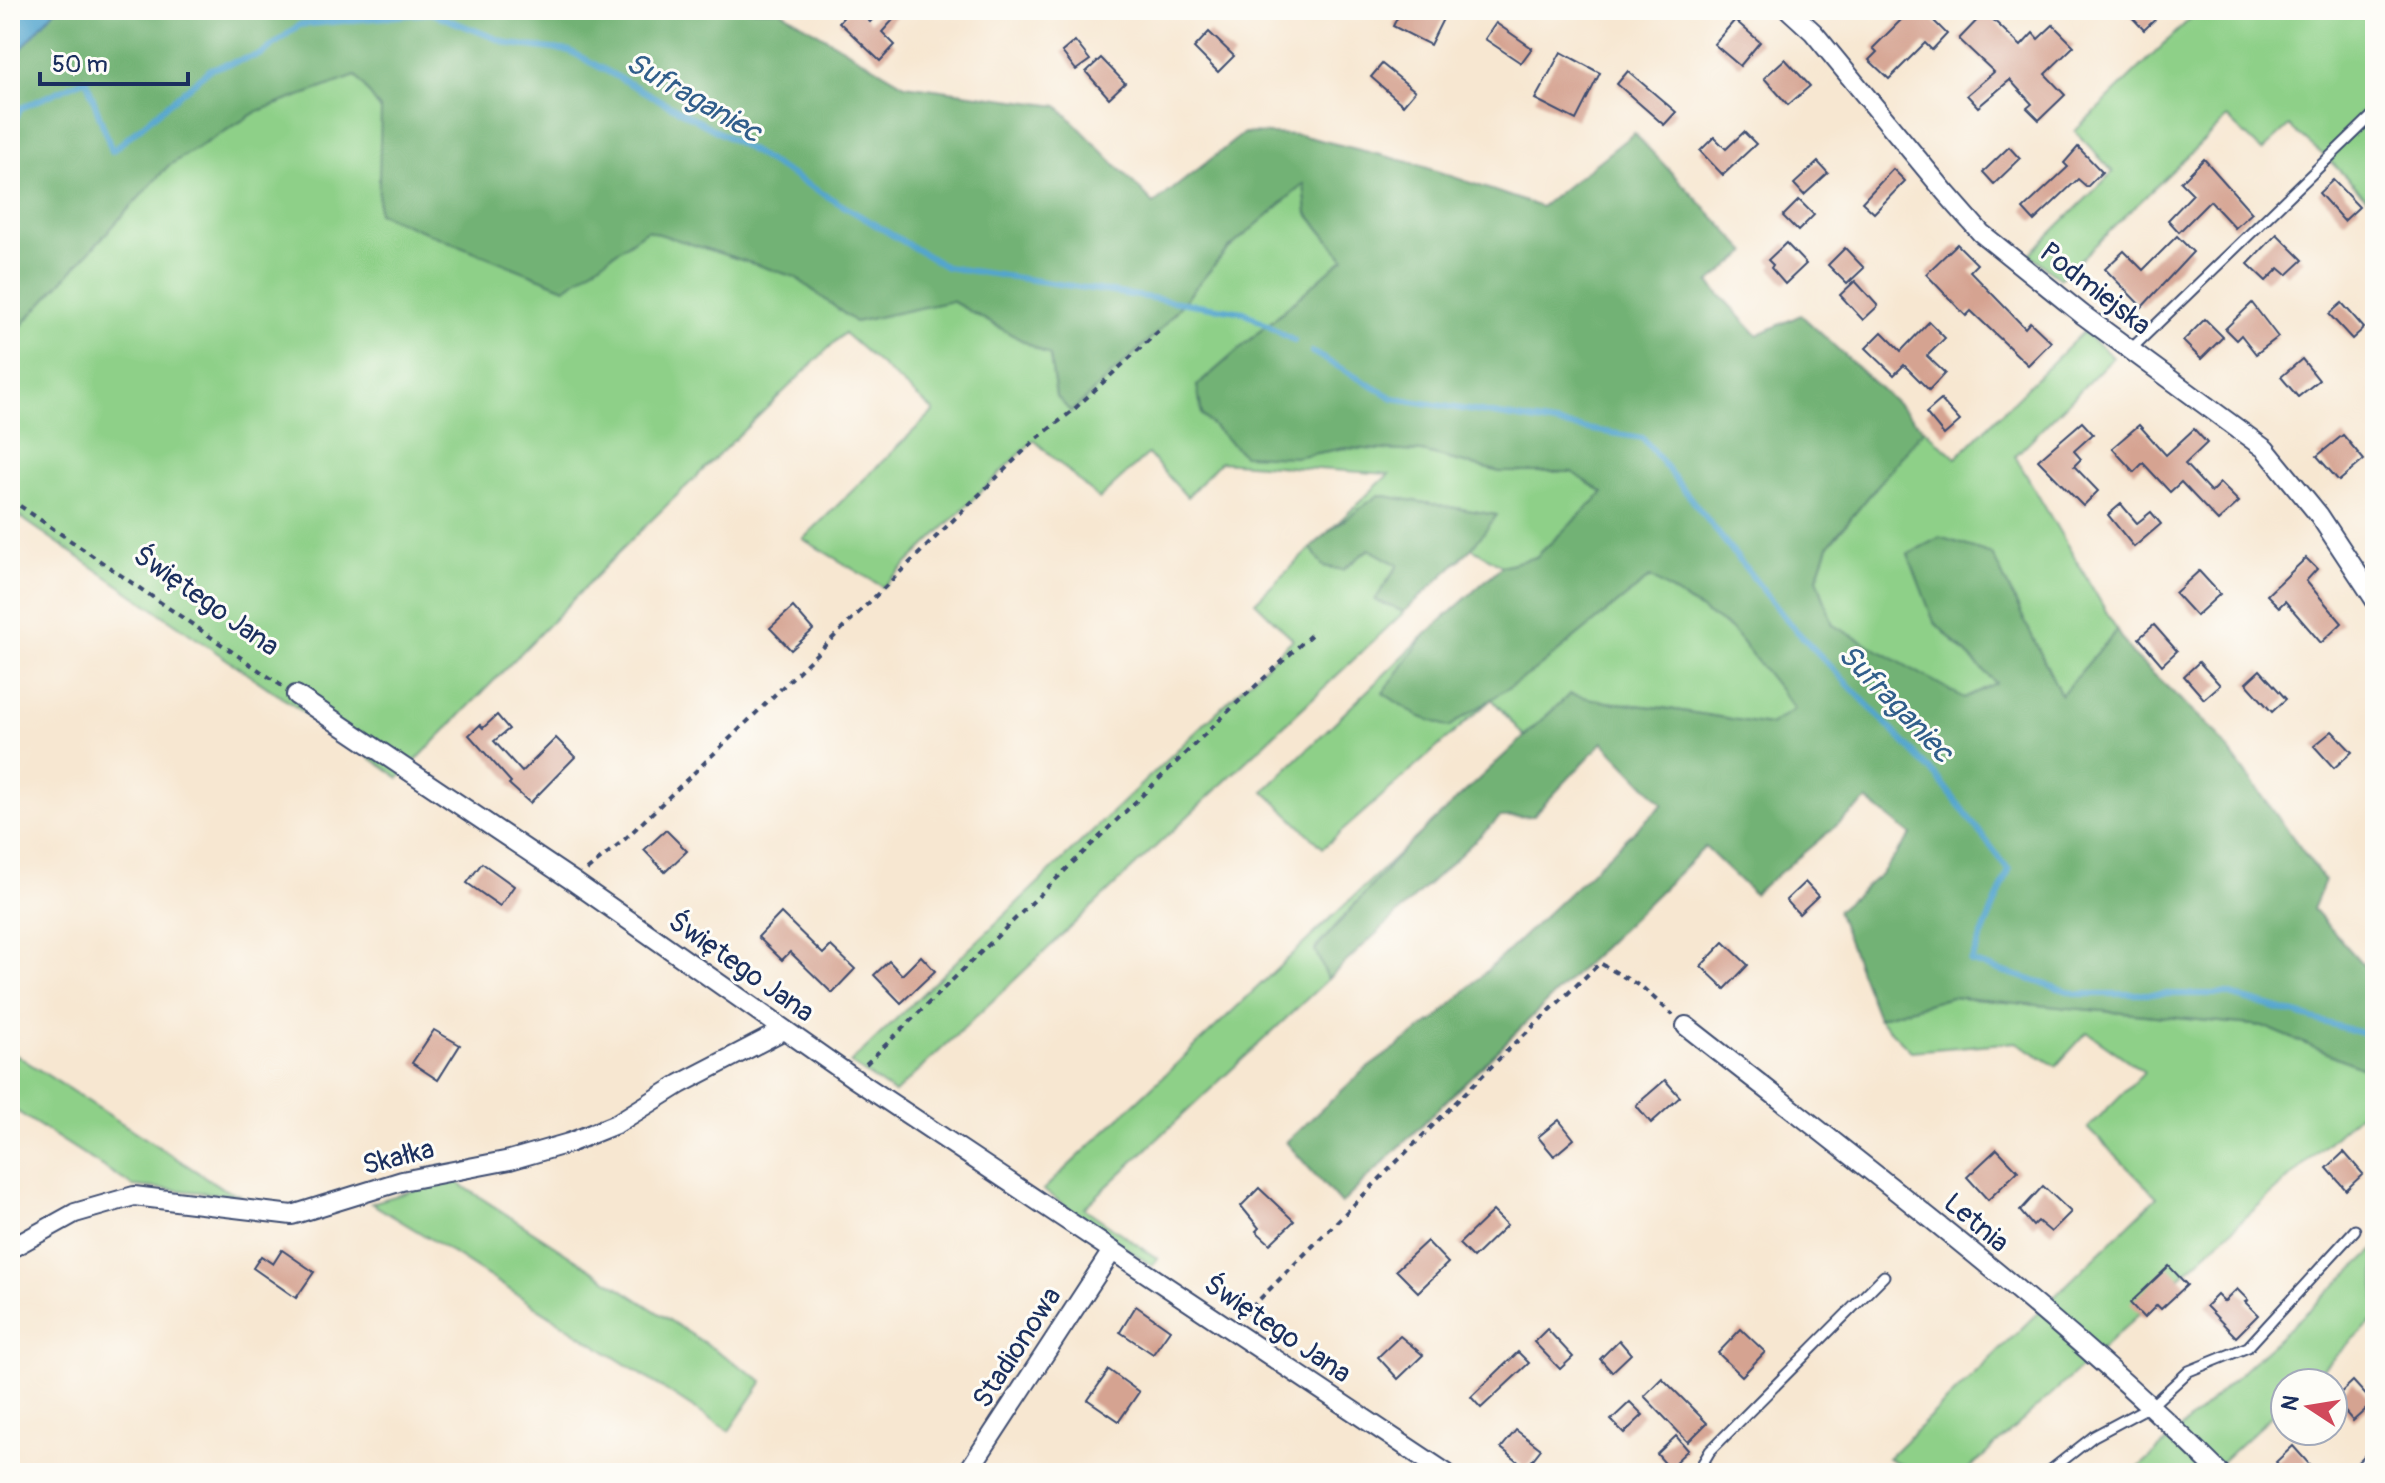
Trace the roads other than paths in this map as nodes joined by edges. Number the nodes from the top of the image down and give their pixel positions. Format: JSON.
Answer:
{"nodes":[{"id":1,"x":1789,"y":10,"type":"edge"},
{"id":2,"x":2375,"y":113,"type":"edge"},
{"id":3,"x":2130,"y":350,"type":"junction"},
{"id":4,"x":2375,"y":600,"type":"edge"},
{"id":5,"x":296,"y":695,"type":"road end"},
{"id":6,"x":1686,"y":1026,"type":"road end"},
{"id":7,"x":784,"y":1030,"type":"junction"},
{"id":8,"x":2355,"y":1230,"type":"dead end"},
{"id":9,"x":10,"y":1249,"type":"edge"},
{"id":10,"x":1112,"y":1251,"type":"junction"},
{"id":11,"x":1884,"y":1276,"type":"dead end"},
{"id":12,"x":2152,"y":1405,"type":"junction"},
{"id":13,"x":2375,"y":1459,"type":"edge"},
{"id":14,"x":967,"y":1473,"type":"edge"},
{"id":15,"x":1446,"y":1473,"type":"edge"},
{"id":16,"x":1697,"y":1473,"type":"edge"},
{"id":17,"x":2047,"y":1473,"type":"edge"},
{"id":18,"x":2220,"y":1473,"type":"edge"},
{"id":19,"x":2361,"y":1473,"type":"edge"}],
"edges":[{"from":1,"to":3,"type":"street","name":"Podmiejska"},
{"from":2,"to":3,"type":"lane"},
{"from":3,"to":4,"type":"street","name":"Podmiejska"},
{"from":5,"to":7,"type":"street","name":"Świętego Jana"},
{"from":6,"to":12,"type":"street","name":"Letnia"},
{"from":7,"to":9,"type":"street","name":"Skałka"},
{"from":7,"to":10,"type":"street","name":"Świętego Jana"},
{"from":8,"to":12,"type":"lane"},
{"from":10,"to":14,"type":"street","name":"Stadionowa"},
{"from":10,"to":15,"type":"street","name":"Świętego Jana"},
{"from":11,"to":16,"type":"lane"},
{"from":12,"to":17,"type":"lane"},
{"from":12,"to":18,"type":"street","name":"Letnia"},
{"from":13,"to":19,"type":"street"}]}
